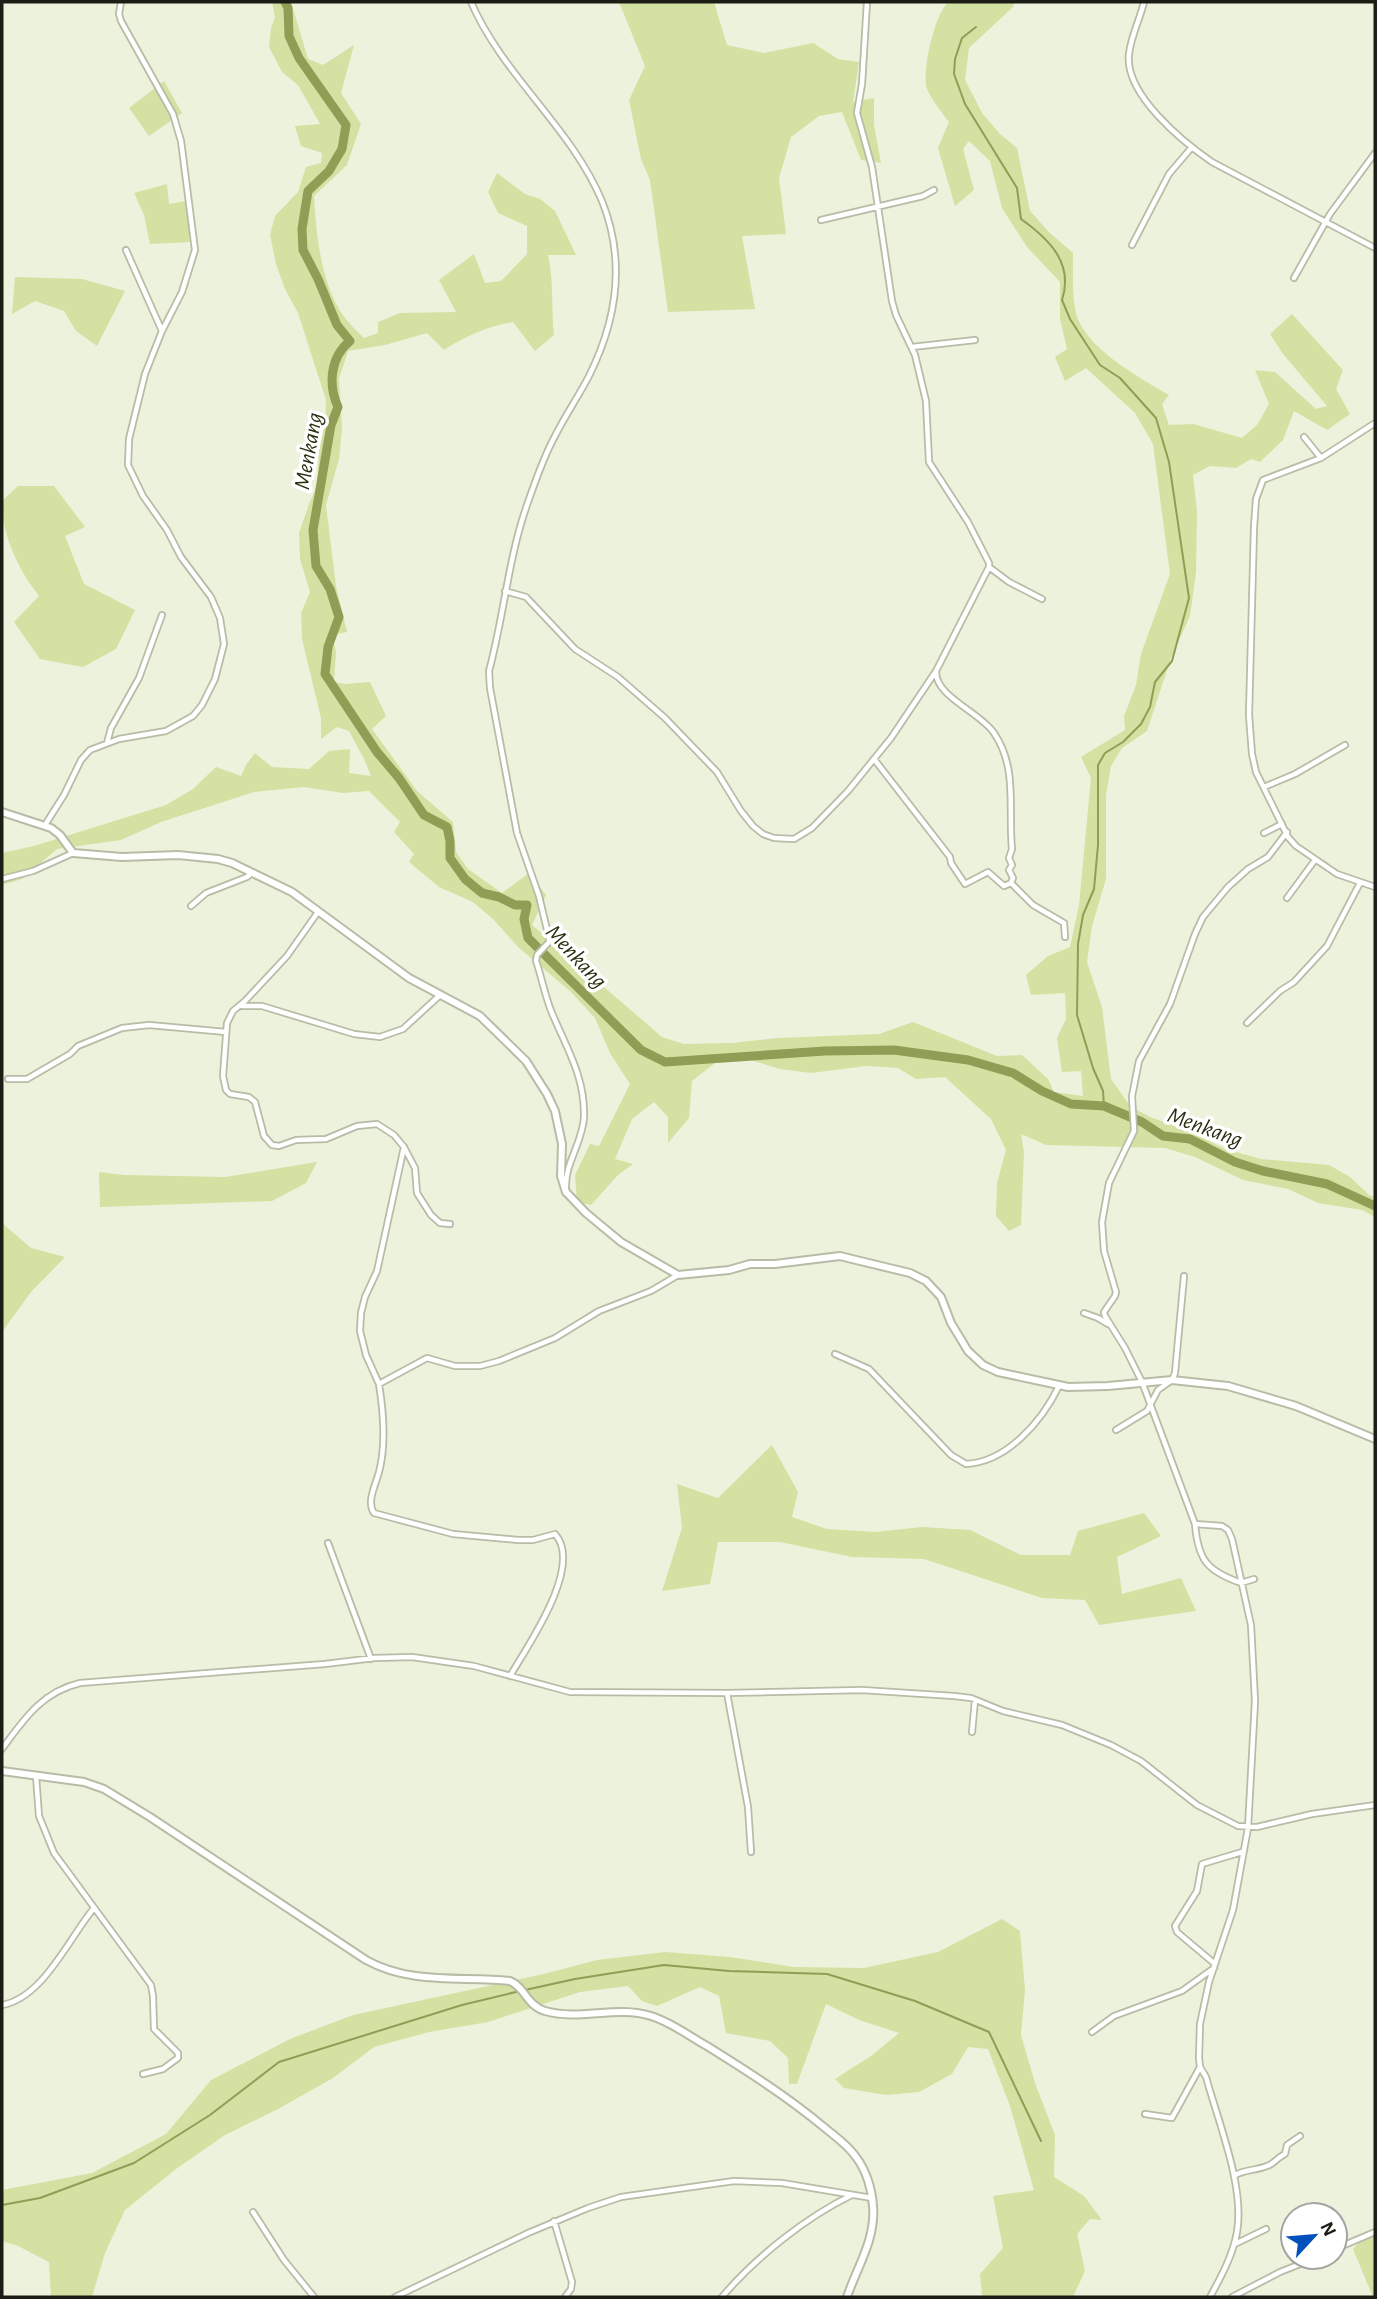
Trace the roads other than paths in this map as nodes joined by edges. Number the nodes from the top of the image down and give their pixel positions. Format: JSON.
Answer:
{"nodes":[{"id":1,"x":121,"y":2,"type":"edge"},
{"id":2,"x":471,"y":2,"type":"edge"},
{"id":3,"x":867,"y":2,"type":"edge"},
{"id":4,"x":1144,"y":2,"type":"edge"},
{"id":5,"x":1192,"y":147,"type":"junction"},
{"id":6,"x":1375,"y":153,"type":"edge"},
{"id":7,"x":934,"y":190,"type":"dead end"},
{"id":8,"x":877,"y":206,"type":"junction"},
{"id":9,"x":821,"y":220,"type":"dead end"},
{"id":10,"x":1325,"y":221,"type":"junction"},
{"id":11,"x":1132,"y":245,"type":"dead end"},
{"id":12,"x":1375,"y":248,"type":"edge"},
{"id":13,"x":126,"y":250,"type":"dead end"},
{"id":14,"x":1294,"y":278,"type":"dead end"},
{"id":15,"x":162,"y":331,"type":"junction"},
{"id":16,"x":975,"y":340,"type":"dead end"},
{"id":17,"x":912,"y":347,"type":"junction"},
{"id":18,"x":1375,"y":423,"type":"edge"},
{"id":19,"x":1304,"y":437,"type":"dead end"},
{"id":20,"x":1321,"y":458,"type":"junction"},
{"id":21,"x":989,"y":568,"type":"junction"},
{"id":22,"x":505,"y":591,"type":"junction"},
{"id":23,"x":1042,"y":599,"type":"dead end"},
{"id":24,"x":162,"y":615,"type":"dead end"},
{"id":25,"x":936,"y":671,"type":"junction"},
{"id":26,"x":107,"y":743,"type":"junction"},
{"id":27,"x":1345,"y":745,"type":"dead end"},
{"id":28,"x":874,"y":759,"type":"junction"},
{"id":29,"x":1264,"y":787,"type":"junction"},
{"id":30,"x":2,"y":812,"type":"edge"},
{"id":31,"x":1282,"y":824,"type":"junction"},
{"id":32,"x":44,"y":825,"type":"junction"},
{"id":33,"x":1287,"y":832,"type":"junction"},
{"id":34,"x":1264,"y":833,"type":"dead end"},
{"id":35,"x":73,"y":853,"type":"junction"},
{"id":36,"x":1315,"y":860,"type":"junction"},
{"id":37,"x":252,"y":873,"type":"junction"},
{"id":38,"x":2,"y":878,"type":"edge"},
{"id":39,"x":1011,"y":883,"type":"junction"},
{"id":40,"x":1360,"y":883,"type":"junction"},
{"id":41,"x":1375,"y":887,"type":"edge"},
{"id":42,"x":1287,"y":898,"type":"dead end"},
{"id":43,"x":191,"y":906,"type":"dead end"},
{"id":44,"x":318,"y":912,"type":"junction"},
{"id":45,"x":1065,"y":937,"type":"dead end"},
{"id":46,"x":439,"y":996,"type":"junction"},
{"id":47,"x":239,"y":1007,"type":"junction"},
{"id":48,"x":1247,"y":1023,"type":"dead end"},
{"id":49,"x":226,"y":1032,"type":"junction"},
{"id":50,"x":8,"y":1079,"type":"dead end"},
{"id":51,"x":404,"y":1147,"type":"junction"},
{"id":52,"x":566,"y":1192,"type":"junction"},
{"id":53,"x":450,"y":1224,"type":"dead end"},
{"id":54,"x":678,"y":1275,"type":"junction"},
{"id":55,"x":1184,"y":1276,"type":"dead end"},
{"id":56,"x":1084,"y":1313,"type":"dead end"},
{"id":57,"x":1109,"y":1325,"type":"junction"},
{"id":58,"x":835,"y":1354,"type":"dead end"},
{"id":59,"x":1172,"y":1380,"type":"junction"},
{"id":60,"x":1142,"y":1382,"type":"junction"},
{"id":61,"x":379,"y":1384,"type":"junction"},
{"id":62,"x":1059,"y":1386,"type":"junction"},
{"id":63,"x":1150,"y":1407,"type":"junction"},
{"id":64,"x":1116,"y":1430,"type":"dead end"},
{"id":65,"x":1375,"y":1440,"type":"edge"},
{"id":66,"x":1195,"y":1524,"type":"junction"},
{"id":67,"x":328,"y":1542,"type":"dead end"},
{"id":68,"x":1254,"y":1579,"type":"dead end"},
{"id":69,"x":1241,"y":1583,"type":"junction"},
{"id":70,"x":370,"y":1659,"type":"junction"},
{"id":71,"x":510,"y":1675,"type":"junction"},
{"id":72,"x":727,"y":1693,"type":"junction"},
{"id":73,"x":975,"y":1700,"type":"junction"},
{"id":74,"x":972,"y":1732,"type":"dead end"},
{"id":75,"x":2,"y":1749,"type":"edge"},
{"id":76,"x":2,"y":1771,"type":"edge"},
{"id":77,"x":36,"y":1775,"type":"junction"},
{"id":78,"x":1375,"y":1805,"type":"edge"},
{"id":79,"x":1248,"y":1828,"type":"junction"},
{"id":80,"x":1243,"y":1851,"type":"junction"},
{"id":81,"x":751,"y":1852,"type":"dead end"},
{"id":82,"x":94,"y":1908,"type":"junction"},
{"id":83,"x":1214,"y":1966,"type":"junction"},
{"id":84,"x":2,"y":2005,"type":"edge"},
{"id":85,"x":1092,"y":2032,"type":"dead end"},
{"id":86,"x":1200,"y":2067,"type":"junction"},
{"id":87,"x":143,"y":2074,"type":"dead end"},
{"id":88,"x":1145,"y":2114,"type":"dead end"},
{"id":89,"x":1300,"y":2136,"type":"dead end"},
{"id":90,"x":1234,"y":2176,"type":"junction"},
{"id":91,"x":852,"y":2195,"type":"junction"},
{"id":92,"x":872,"y":2199,"type":"junction"},
{"id":93,"x":253,"y":2212,"type":"dead end"},
{"id":94,"x":554,"y":2221,"type":"junction"},
{"id":95,"x":1266,"y":2229,"type":"dead end"},
{"id":96,"x":1375,"y":2232,"type":"edge"},
{"id":97,"x":1349,"y":2243,"type":"edge"},
{"id":98,"x":1234,"y":2244,"type":"junction"},
{"id":99,"x":1283,"y":2271,"type":"edge"},
{"id":100,"x":314,"y":2297,"type":"edge"},
{"id":101,"x":395,"y":2297,"type":"edge"},
{"id":102,"x":565,"y":2297,"type":"edge"},
{"id":103,"x":722,"y":2297,"type":"edge"},
{"id":104,"x":847,"y":2297,"type":"edge"},
{"id":105,"x":1210,"y":2297,"type":"edge"},
{"id":106,"x":1232,"y":2297,"type":"edge"}],
"edges":[{"from":1,"to":15,"type":"street"},
{"from":2,"to":22,"type":"street"},
{"from":3,"to":8,"type":"street"},
{"from":4,"to":5,"type":"street"},
{"from":5,"to":10,"type":"street"},
{"from":5,"to":11,"type":"street"},
{"from":6,"to":10,"type":"street"},
{"from":7,"to":8,"type":"street"},
{"from":8,"to":9,"type":"street"},
{"from":8,"to":17,"type":"street"},
{"from":10,"to":12,"type":"street"},
{"from":10,"to":14,"type":"street"},
{"from":13,"to":15,"type":"street"},
{"from":15,"to":26,"type":"street"},
{"from":16,"to":17,"type":"street"},
{"from":17,"to":21,"type":"street"},
{"from":18,"to":20,"type":"street"},
{"from":19,"to":20,"type":"street"},
{"from":20,"to":29,"type":"street"},
{"from":21,"to":23,"type":"street"},
{"from":21,"to":25,"type":"street"},
{"from":22,"to":28,"type":"street"},
{"from":22,"to":52,"type":"street"},
{"from":24,"to":26,"type":"street"},
{"from":25,"to":28,"type":"street"},
{"from":25,"to":39,"type":"street"},
{"from":26,"to":32,"type":"street"},
{"from":27,"to":29,"type":"street"},
{"from":28,"to":39,"type":"street"},
{"from":29,"to":31,"type":"street"},
{"from":30,"to":32,"type":"street"},
{"from":31,"to":33,"type":"street"},
{"from":31,"to":34,"type":"street"},
{"from":32,"to":35,"type":"street"},
{"from":33,"to":36,"type":"street"},
{"from":33,"to":57,"type":"street"},
{"from":35,"to":37,"type":"street"},
{"from":35,"to":38,"type":"street"},
{"from":36,"to":40,"type":"street"},
{"from":36,"to":42,"type":"street"},
{"from":37,"to":43,"type":"street"},
{"from":37,"to":44,"type":"street"},
{"from":39,"to":45,"type":"street"},
{"from":40,"to":41,"type":"street"},
{"from":40,"to":48,"type":"street"},
{"from":44,"to":46,"type":"street"},
{"from":44,"to":47,"type":"street"},
{"from":46,"to":47,"type":"street"},
{"from":46,"to":52,"type":"street"},
{"from":47,"to":49,"type":"street"},
{"from":49,"to":50,"type":"street"},
{"from":49,"to":51,"type":"street"},
{"from":51,"to":53,"type":"street"},
{"from":51,"to":61,"type":"street"},
{"from":52,"to":54,"type":"street"},
{"from":54,"to":61,"type":"street"},
{"from":54,"to":62,"type":"street"},
{"from":55,"to":59,"type":"street"},
{"from":56,"to":57,"type":"street"},
{"from":57,"to":60,"type":"street"},
{"from":58,"to":62,"type":"street"},
{"from":59,"to":60,"type":"street"},
{"from":59,"to":63,"type":"street"},
{"from":59,"to":65,"type":"street"},
{"from":60,"to":62,"type":"street"},
{"from":60,"to":63,"type":"street"},
{"from":61,"to":71,"type":"street"},
{"from":63,"to":64,"type":"street"},
{"from":63,"to":66,"type":"street"},
{"from":66,"to":69,"type":"street"},
{"from":66,"to":69,"type":"street"},
{"from":67,"to":70,"type":"street"},
{"from":68,"to":69,"type":"street"},
{"from":69,"to":79,"type":"street"},
{"from":70,"to":71,"type":"street"},
{"from":70,"to":75,"type":"street"},
{"from":71,"to":72,"type":"street"},
{"from":72,"to":73,"type":"street"},
{"from":72,"to":81,"type":"street"},
{"from":73,"to":74,"type":"street"},
{"from":73,"to":79,"type":"street"},
{"from":76,"to":77,"type":"street"},
{"from":77,"to":82,"type":"street"},
{"from":77,"to":92,"type":"street"},
{"from":78,"to":79,"type":"street"},
{"from":79,"to":80,"type":"street"},
{"from":80,"to":83,"type":"street"},
{"from":80,"to":83,"type":"street"},
{"from":82,"to":84,"type":"street"},
{"from":82,"to":87,"type":"street"},
{"from":83,"to":85,"type":"street"},
{"from":83,"to":86,"type":"street"},
{"from":86,"to":88,"type":"street"},
{"from":86,"to":90,"type":"street"},
{"from":89,"to":90,"type":"street"},
{"from":90,"to":98,"type":"street"},
{"from":91,"to":92,"type":"street"},
{"from":91,"to":94,"type":"street"},
{"from":91,"to":103,"type":"street"},
{"from":92,"to":104,"type":"street"},
{"from":93,"to":100,"type":"street"},
{"from":94,"to":101,"type":"street"},
{"from":94,"to":102,"type":"street"},
{"from":95,"to":98,"type":"street"},
{"from":96,"to":97,"type":"street"},
{"from":98,"to":105,"type":"street"},
{"from":99,"to":106,"type":"street"}]}
